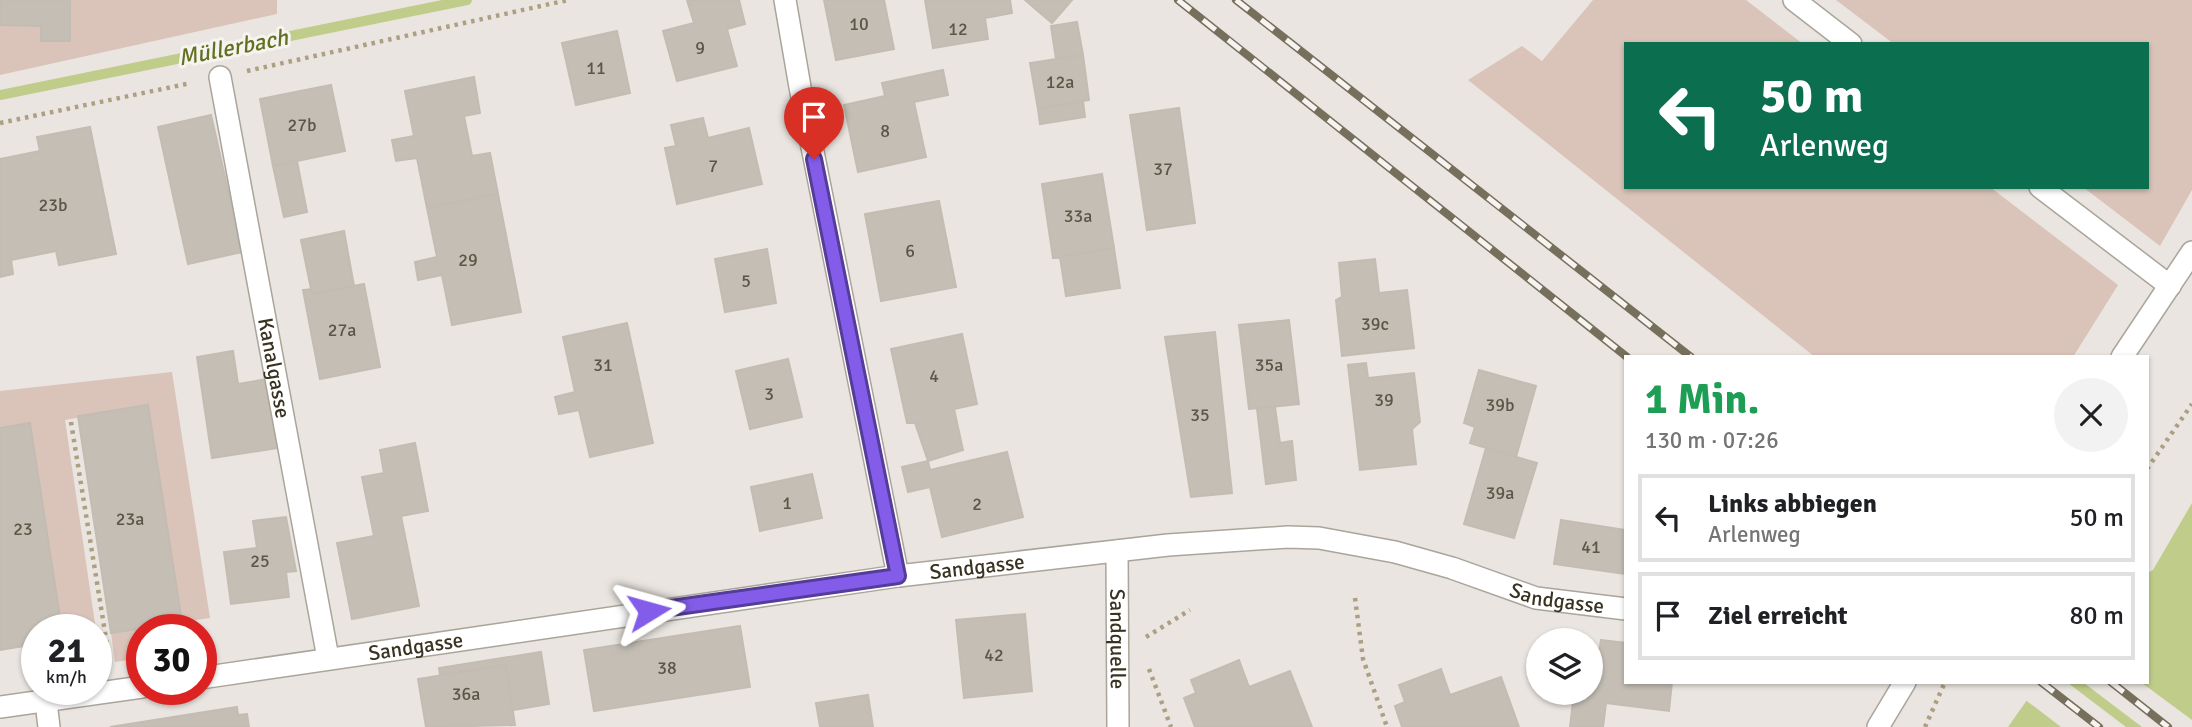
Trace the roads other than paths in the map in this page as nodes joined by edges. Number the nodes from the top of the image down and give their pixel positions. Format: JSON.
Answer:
{"nodes":[{"id":1,"x":785,"y":0,"type":"edge"},
{"id":2,"x":1794,"y":0,"type":"edge"},
{"id":3,"x":1848,"y":42,"type":"edge"},
{"id":4,"x":220,"y":77,"type":"road end"},
{"id":5,"x":2043,"y":189,"type":"edge"},
{"id":6,"x":2192,"y":252,"type":"edge"},
{"id":7,"x":2170,"y":286,"type":"junction"},
{"id":8,"x":2123,"y":355,"type":"edge"},
{"id":9,"x":1117,"y":551,"type":"junction"},
{"id":10,"x":898,"y":576,"type":"junction"},
{"id":11,"x":1624,"y":609,"type":"edge"},
{"id":12,"x":328,"y":658,"type":"junction"},
{"id":13,"x":217,"y":675,"type":"edge"},
{"id":14,"x":1904,"y":684,"type":"edge"},
{"id":15,"x":21,"y":705,"type":"edge"},
{"id":16,"x":46,"y":705,"type":"edge"},
{"id":17,"x":0,"y":707,"type":"edge"},
{"id":18,"x":48,"y":727,"type":"edge"},
{"id":19,"x":1118,"y":727,"type":"edge"},
{"id":20,"x":1878,"y":727,"type":"edge"}],
"edges":[{"from":1,"to":10,"type":"street"},
{"from":2,"to":3,"type":"street"},
{"from":4,"to":12,"type":"street","name":"Kanalgasse"},
{"from":5,"to":7,"type":"street"},
{"from":6,"to":7,"type":"street"},
{"from":7,"to":8,"type":"street"},
{"from":9,"to":10,"type":"street","name":"Sandgasse"},
{"from":9,"to":11,"type":"street","name":"Sandgasse"},
{"from":9,"to":19,"type":"street","name":"Sandquelle"},
{"from":10,"to":12,"type":"street","name":"Sandgasse"},
{"from":12,"to":13,"type":"street","name":"Sandgasse"},
{"from":14,"to":20,"type":"street"},
{"from":15,"to":17,"type":"street"},
{"from":16,"to":18,"type":"street"}]}
